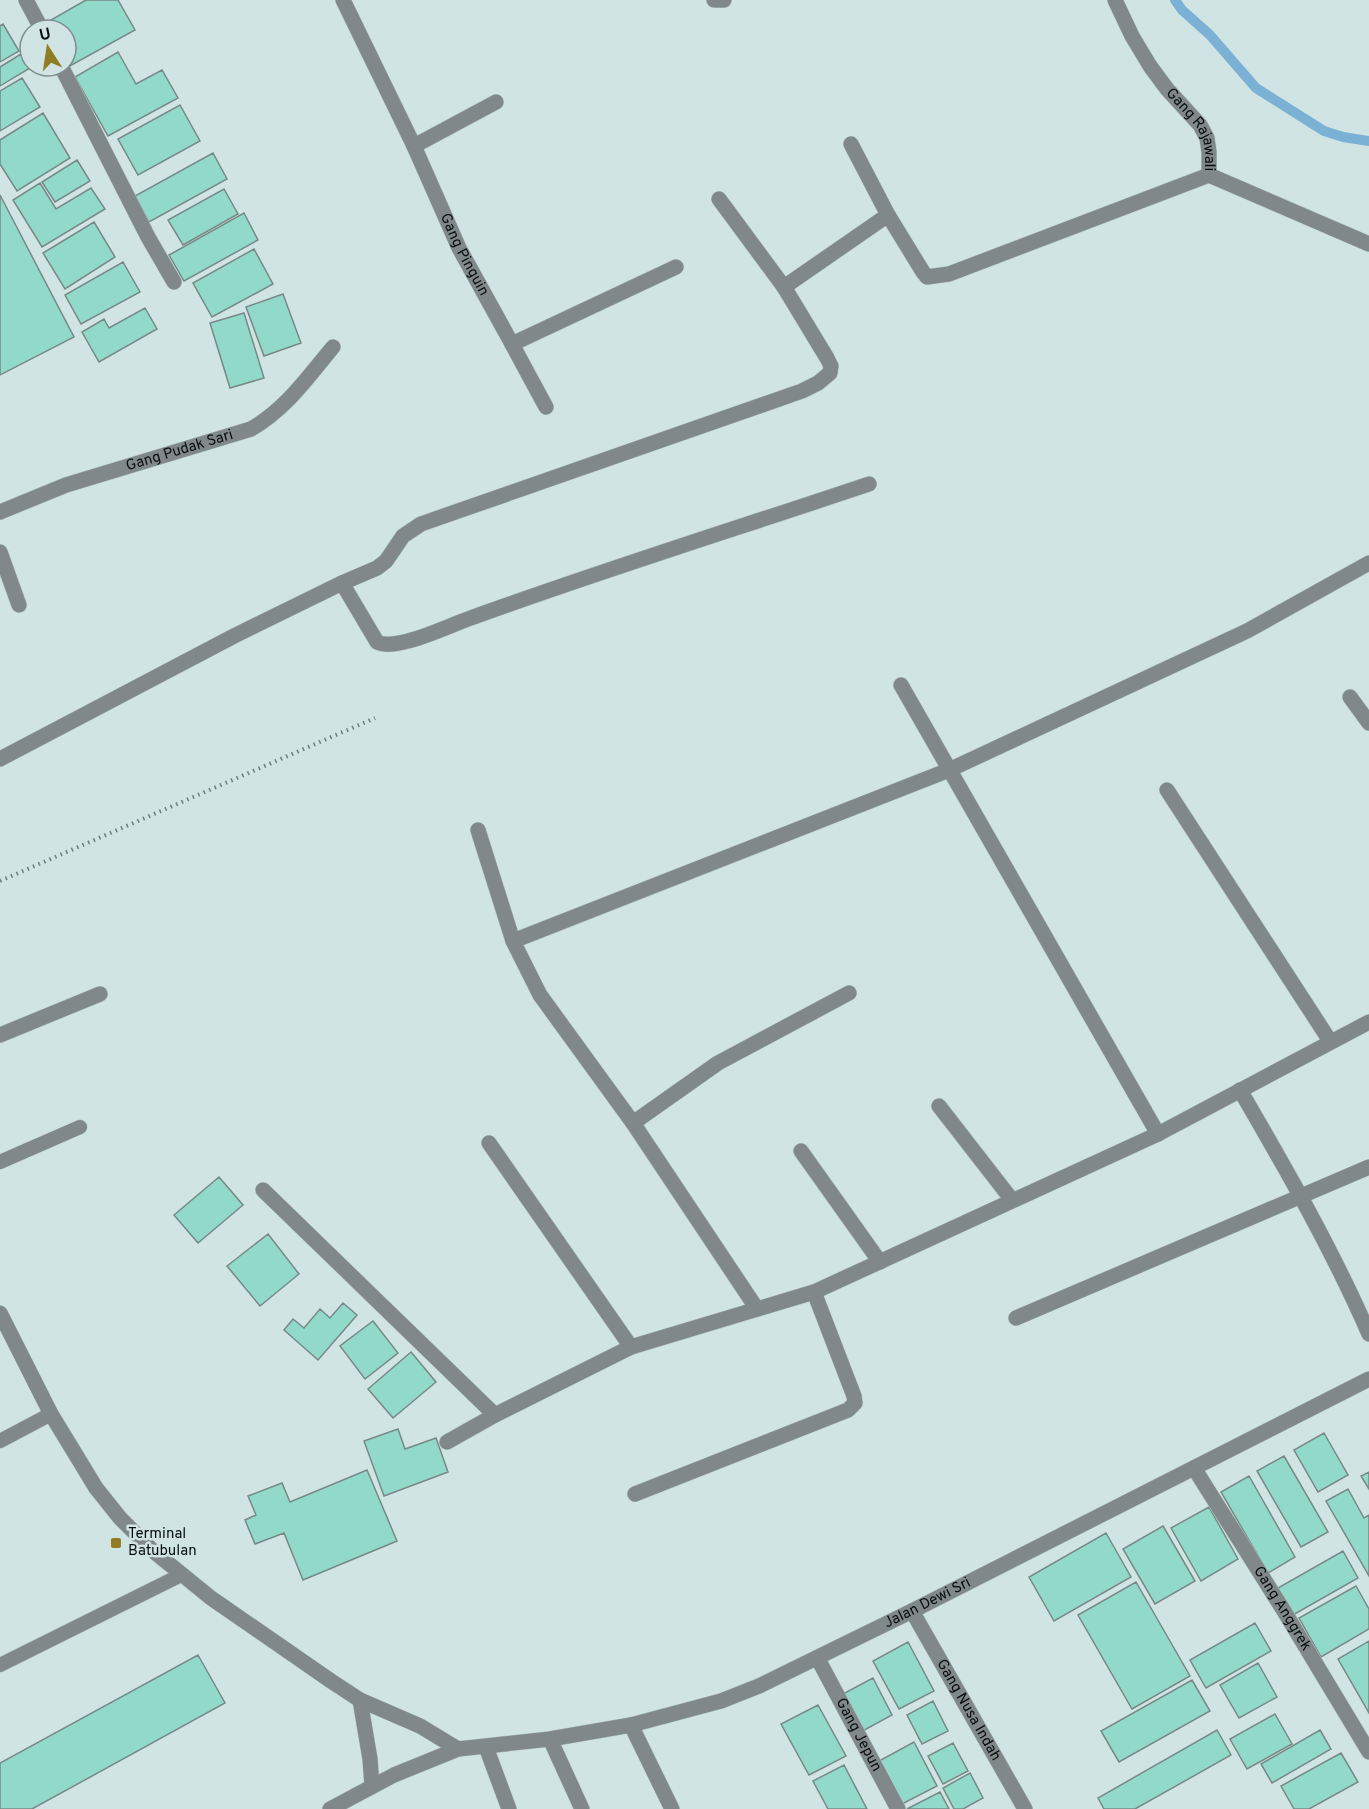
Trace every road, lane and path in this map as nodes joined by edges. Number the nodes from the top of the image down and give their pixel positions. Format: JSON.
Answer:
{"nodes":[{"id":1,"x":26,"y":0,"type":"edge"},
{"id":2,"x":343,"y":0,"type":"edge"},
{"id":3,"x":715,"y":0,"type":"edge"},
{"id":4,"x":724,"y":0,"type":"edge"},
{"id":5,"x":1115,"y":0,"type":"edge"},
{"id":6,"x":36,"y":18,"type":"edge"},
{"id":7,"x":67,"y":78,"type":"edge"},
{"id":8,"x":496,"y":102,"type":"dead end"},
{"id":9,"x":850,"y":144,"type":"dead end"},
{"id":10,"x":414,"y":146,"type":"junction"},
{"id":11,"x":1209,"y":175,"type":"junction"},
{"id":12,"x":719,"y":199,"type":"dead end"},
{"id":13,"x":888,"y":216,"type":"junction"},
{"id":14,"x":1369,"y":244,"type":"edge"},
{"id":15,"x":676,"y":267,"type":"dead end"},
{"id":16,"x":174,"y":282,"type":"dead end"},
{"id":17,"x":784,"y":287,"type":"junction"},
{"id":18,"x":512,"y":344,"type":"junction"},
{"id":19,"x":333,"y":347,"type":"dead end"},
{"id":20,"x":546,"y":407,"type":"dead end"},
{"id":21,"x":869,"y":484,"type":"dead end"},
{"id":22,"x":0,"y":512,"type":"edge"},
{"id":23,"x":0,"y":552,"type":"edge"},
{"id":24,"x":1369,"y":563,"type":"edge"},
{"id":25,"x":342,"y":583,"type":"junction"},
{"id":26,"x":19,"y":605,"type":"dead end"},
{"id":27,"x":901,"y":685,"type":"dead end"},
{"id":28,"x":1350,"y":697,"type":"dead end"},
{"id":29,"x":375,"y":718,"type":"dead end"},
{"id":30,"x":1369,"y":723,"type":"edge"},
{"id":31,"x":0,"y":759,"type":"edge"},
{"id":32,"x":949,"y":770,"type":"junction"},
{"id":33,"x":1167,"y":790,"type":"dead end"},
{"id":34,"x":478,"y":830,"type":"dead end"},
{"id":35,"x":0,"y":881,"type":"edge"},
{"id":36,"x":513,"y":941,"type":"junction"},
{"id":37,"x":849,"y":993,"type":"dead end"},
{"id":38,"x":100,"y":994,"type":"dead end"},
{"id":39,"x":1369,"y":1022,"type":"edge"},
{"id":40,"x":0,"y":1035,"type":"edge"},
{"id":41,"x":1330,"y":1041,"type":"junction"},
{"id":42,"x":1240,"y":1090,"type":"junction"},
{"id":43,"x":939,"y":1106,"type":"dead end"},
{"id":44,"x":633,"y":1123,"type":"junction"},
{"id":45,"x":80,"y":1127,"type":"dead end"},
{"id":46,"x":1158,"y":1134,"type":"junction"},
{"id":47,"x":489,"y":1143,"type":"dead end"},
{"id":48,"x":801,"y":1151,"type":"dead end"},
{"id":49,"x":0,"y":1162,"type":"edge"},
{"id":50,"x":1369,"y":1167,"type":"edge"},
{"id":51,"x":263,"y":1190,"type":"dead end"},
{"id":52,"x":1302,"y":1197,"type":"junction"},
{"id":53,"x":1012,"y":1200,"type":"junction"},
{"id":54,"x":880,"y":1262,"type":"junction"},
{"id":55,"x":814,"y":1292,"type":"junction"},
{"id":56,"x":757,"y":1309,"type":"junction"},
{"id":57,"x":0,"y":1313,"type":"edge"},
{"id":58,"x":1016,"y":1318,"type":"dead end"},
{"id":59,"x":1369,"y":1334,"type":"edge"},
{"id":60,"x":631,"y":1347,"type":"junction"},
{"id":61,"x":1369,"y":1379,"type":"edge"},
{"id":62,"x":51,"y":1414,"type":"junction"},
{"id":63,"x":495,"y":1415,"type":"junction"},
{"id":64,"x":0,"y":1441,"type":"edge"},
{"id":65,"x":447,"y":1442,"type":"dead end"},
{"id":66,"x":1194,"y":1468,"type":"junction"},
{"id":67,"x":635,"y":1494,"type":"dead end"},
{"id":68,"x":181,"y":1575,"type":"junction"},
{"id":69,"x":912,"y":1611,"type":"junction"},
{"id":70,"x":818,"y":1659,"type":"junction"},
{"id":71,"x":0,"y":1665,"type":"edge"},
{"id":72,"x":360,"y":1700,"type":"junction"},
{"id":73,"x":631,"y":1725,"type":"junction"},
{"id":74,"x":550,"y":1739,"type":"junction"},
{"id":75,"x":486,"y":1747,"type":"junction"},
{"id":76,"x":459,"y":1749,"type":"junction"},
{"id":77,"x":1369,"y":1752,"type":"edge"},
{"id":78,"x":372,"y":1786,"type":"junction"},
{"id":79,"x":330,"y":1809,"type":"edge"},
{"id":80,"x":509,"y":1809,"type":"edge"},
{"id":81,"x":582,"y":1809,"type":"edge"},
{"id":82,"x":672,"y":1809,"type":"edge"},
{"id":83,"x":898,"y":1809,"type":"edge"},
{"id":84,"x":1025,"y":1809,"type":"edge"}],
"edges":[{"from":1,"to":6,"type":"street"},
{"from":2,"to":10,"type":"street","name":"Gang Pinguin"},
{"from":3,"to":4,"type":"street"},
{"from":5,"to":11,"type":"street","name":"Gang Rajawali"},
{"from":7,"to":16,"type":"street"},
{"from":8,"to":10,"type":"street"},
{"from":9,"to":13,"type":"street"},
{"from":10,"to":18,"type":"street","name":"Gang Pinguin"},
{"from":11,"to":13,"type":"street"},
{"from":11,"to":14,"type":"street","name":"Gang Rajawali"},
{"from":12,"to":17,"type":"street"},
{"from":13,"to":17,"type":"street"},
{"from":15,"to":18,"type":"street"},
{"from":17,"to":25,"type":"street"},
{"from":18,"to":20,"type":"street","name":"Gang Pinguin"},
{"from":19,"to":22,"type":"street","name":"Gang Pudak Sari"},
{"from":21,"to":25,"type":"street"},
{"from":23,"to":26,"type":"street"},
{"from":24,"to":32,"type":"street"},
{"from":25,"to":31,"type":"street"},
{"from":27,"to":32,"type":"street"},
{"from":28,"to":30,"type":"street"},
{"from":29,"to":35,"type":"path"},
{"from":32,"to":36,"type":"street"},
{"from":32,"to":46,"type":"street"},
{"from":33,"to":41,"type":"street"},
{"from":34,"to":36,"type":"street"},
{"from":36,"to":44,"type":"street"},
{"from":37,"to":44,"type":"street"},
{"from":38,"to":40,"type":"street"},
{"from":39,"to":41,"type":"street"},
{"from":41,"to":42,"type":"street"},
{"from":42,"to":46,"type":"street"},
{"from":42,"to":52,"type":"street"},
{"from":43,"to":53,"type":"street"},
{"from":44,"to":56,"type":"street"},
{"from":45,"to":49,"type":"lane"},
{"from":46,"to":53,"type":"street"},
{"from":47,"to":60,"type":"street"},
{"from":48,"to":54,"type":"street"},
{"from":50,"to":52,"type":"street"},
{"from":51,"to":63,"type":"street"},
{"from":52,"to":58,"type":"street"},
{"from":52,"to":59,"type":"street"},
{"from":53,"to":54,"type":"street"},
{"from":54,"to":55,"type":"street"},
{"from":55,"to":56,"type":"street"},
{"from":55,"to":67,"type":"street"},
{"from":56,"to":60,"type":"street"},
{"from":57,"to":62,"type":"street"},
{"from":60,"to":63,"type":"street"},
{"from":61,"to":66,"type":"street","name":"Jalan Dewi Sri"},
{"from":62,"to":64,"type":"lane"},
{"from":62,"to":68,"type":"street"},
{"from":63,"to":65,"type":"street"},
{"from":66,"to":69,"type":"street","name":"Jalan Dewi Sri"},
{"from":66,"to":77,"type":"street","name":"Gang Anggrek"},
{"from":68,"to":71,"type":"lane"},
{"from":68,"to":72,"type":"street"},
{"from":69,"to":70,"type":"street","name":"Jalan Dewi Sri"},
{"from":69,"to":84,"type":"street","name":"Gang Nusa Indah"},
{"from":70,"to":73,"type":"street","name":"Jalan Dewi Sri"},
{"from":70,"to":83,"type":"street","name":"Gang Jepun"},
{"from":72,"to":76,"type":"street"},
{"from":72,"to":78,"type":"street"},
{"from":73,"to":74,"type":"street","name":"Jalan Dewi Sri"},
{"from":73,"to":82,"type":"street"},
{"from":74,"to":75,"type":"street","name":"Jalan Dewi Sri"},
{"from":74,"to":81,"type":"street"},
{"from":75,"to":76,"type":"street","name":"Jalan Dewi Sri"},
{"from":75,"to":80,"type":"street"},
{"from":76,"to":78,"type":"street","name":"Jalan Dewi Sri"},
{"from":78,"to":79,"type":"street","name":"Jalan Dewi Sri"}]}
